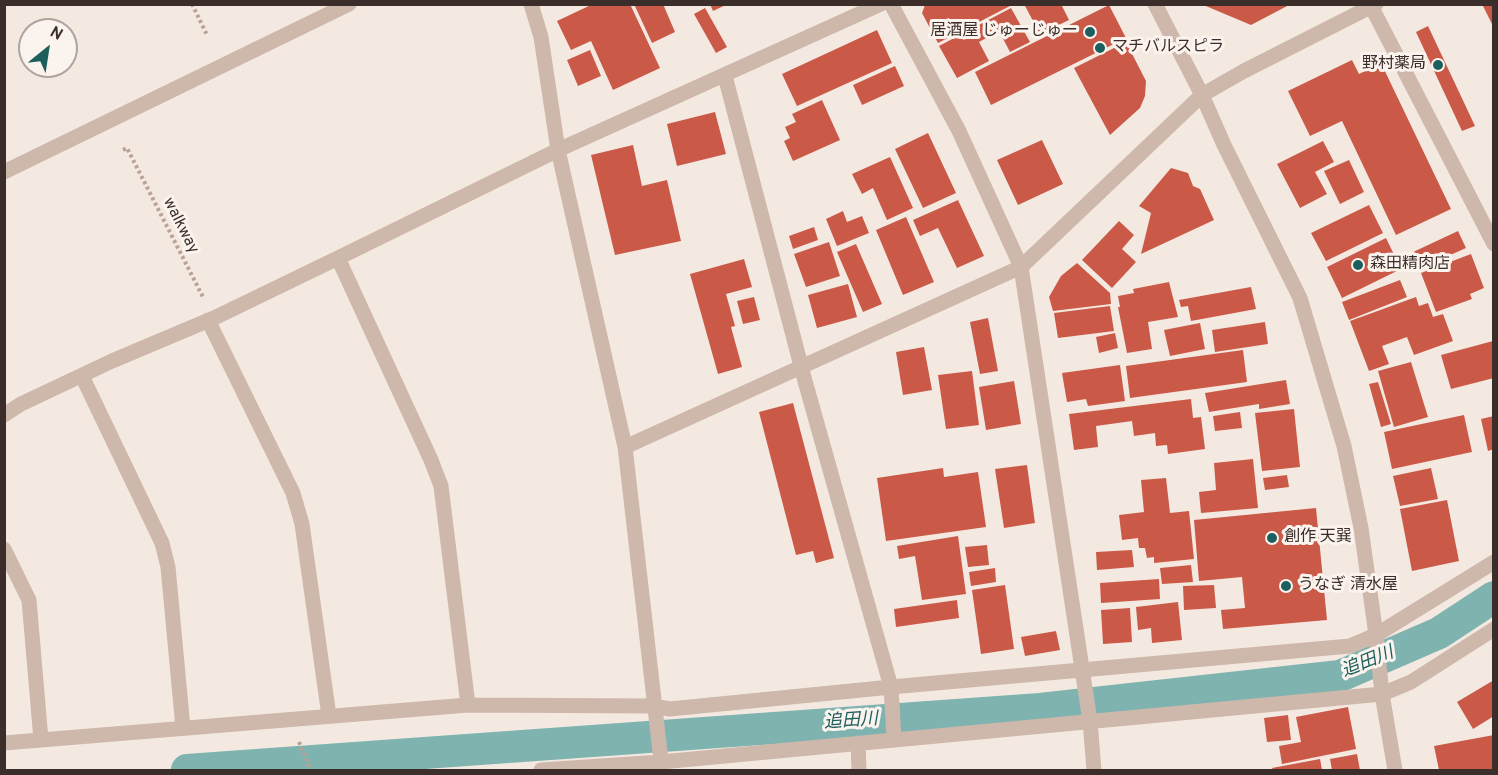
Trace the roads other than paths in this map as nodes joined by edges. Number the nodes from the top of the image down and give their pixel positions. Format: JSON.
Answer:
{"nodes":[{"id":1,"x":349,"y":4,"type":"edge"},
{"id":2,"x":531,"y":4,"type":"edge"},
{"id":3,"x":881,"y":4,"type":"edge"},
{"id":4,"x":891,"y":4,"type":"edge"},
{"id":5,"x":1155,"y":4,"type":"edge"},
{"id":6,"x":1372,"y":5,"type":"edge"},
{"id":7,"x":725,"y":76,"type":"junction"},
{"id":8,"x":1202,"y":95,"type":"junction"},
{"id":9,"x":558,"y":150,"type":"junction"},
{"id":10,"x":4,"y":172,"type":"edge"},
{"id":11,"x":1487,"y":214,"type":"edge"},
{"id":12,"x":1494,"y":244,"type":"edge"},
{"id":13,"x":338,"y":258,"type":"junction"},
{"id":14,"x":1021,"y":267,"type":"junction"},
{"id":15,"x":211,"y":319,"type":"junction"},
{"id":16,"x":803,"y":367,"type":"junction"},
{"id":17,"x":82,"y":376,"type":"junction"},
{"id":18,"x":4,"y":415,"type":"edge"},
{"id":19,"x":625,"y":447,"type":"junction"},
{"id":20,"x":4,"y":549,"type":"edge"},
{"id":21,"x":1494,"y":562,"type":"edge"},
{"id":22,"x":1494,"y":629,"type":"edge"},
{"id":23,"x":1376,"y":635,"type":"junction"},
{"id":24,"x":1080,"y":669,"type":"junction"},
{"id":25,"x":891,"y":687,"type":"junction"},
{"id":26,"x":1382,"y":694,"type":"junction"},
{"id":27,"x":468,"y":705,"type":"junction"},
{"id":28,"x":653,"y":706,"type":"junction"},
{"id":29,"x":329,"y":716,"type":"junction"},
{"id":30,"x":1090,"y":722,"type":"junction"},
{"id":31,"x":183,"y":728,"type":"junction"},
{"id":32,"x":894,"y":738,"type":"junction"},
{"id":33,"x":41,"y":740,"type":"junction"},
{"id":34,"x":4,"y":742,"type":"edge"},
{"id":35,"x":858,"y":743,"type":"junction"},
{"id":36,"x":661,"y":766,"type":"edge"},
{"id":37,"x":541,"y":771,"type":"edge"},
{"id":38,"x":859,"y":771,"type":"edge"},
{"id":39,"x":1094,"y":771,"type":"edge"},
{"id":40,"x":1395,"y":771,"type":"edge"}],
"edges":[{"from":1,"to":10,"type":"street"},
{"from":2,"to":9,"type":"street"},
{"from":3,"to":7,"type":"street"},
{"from":4,"to":14,"type":"street"},
{"from":5,"to":8,"type":"street"},
{"from":6,"to":8,"type":"street"},
{"from":6,"to":11,"type":"street"},
{"from":7,"to":9,"type":"street"},
{"from":7,"to":16,"type":"street"},
{"from":8,"to":14,"type":"street"},
{"from":8,"to":23,"type":"street"},
{"from":9,"to":13,"type":"street"},
{"from":9,"to":19,"type":"street"},
{"from":11,"to":12,"type":"street"},
{"from":13,"to":15,"type":"street"},
{"from":13,"to":27,"type":"street"},
{"from":14,"to":16,"type":"street"},
{"from":14,"to":24,"type":"street"},
{"from":15,"to":17,"type":"street"},
{"from":15,"to":29,"type":"street"},
{"from":16,"to":19,"type":"street"},
{"from":16,"to":25,"type":"street"},
{"from":17,"to":18,"type":"street"},
{"from":17,"to":31,"type":"street"},
{"from":19,"to":28,"type":"street"},
{"from":20,"to":33,"type":"street"},
{"from":21,"to":23,"type":"street"},
{"from":22,"to":26,"type":"street"},
{"from":23,"to":24,"type":"street"},
{"from":23,"to":26,"type":"street"},
{"from":24,"to":25,"type":"street"},
{"from":24,"to":30,"type":"street"},
{"from":25,"to":28,"type":"street"},
{"from":25,"to":32,"type":"street"},
{"from":26,"to":30,"type":"street"},
{"from":26,"to":40,"type":"street"},
{"from":27,"to":28,"type":"street"},
{"from":27,"to":29,"type":"street"},
{"from":28,"to":36,"type":"street"},
{"from":29,"to":31,"type":"street"},
{"from":30,"to":32,"type":"street"},
{"from":30,"to":39,"type":"street"},
{"from":31,"to":33,"type":"street"},
{"from":32,"to":35,"type":"street"},
{"from":33,"to":34,"type":"street"},
{"from":35,"to":36,"type":"street"},
{"from":35,"to":38,"type":"street"},
{"from":36,"to":37,"type":"street"}]}
